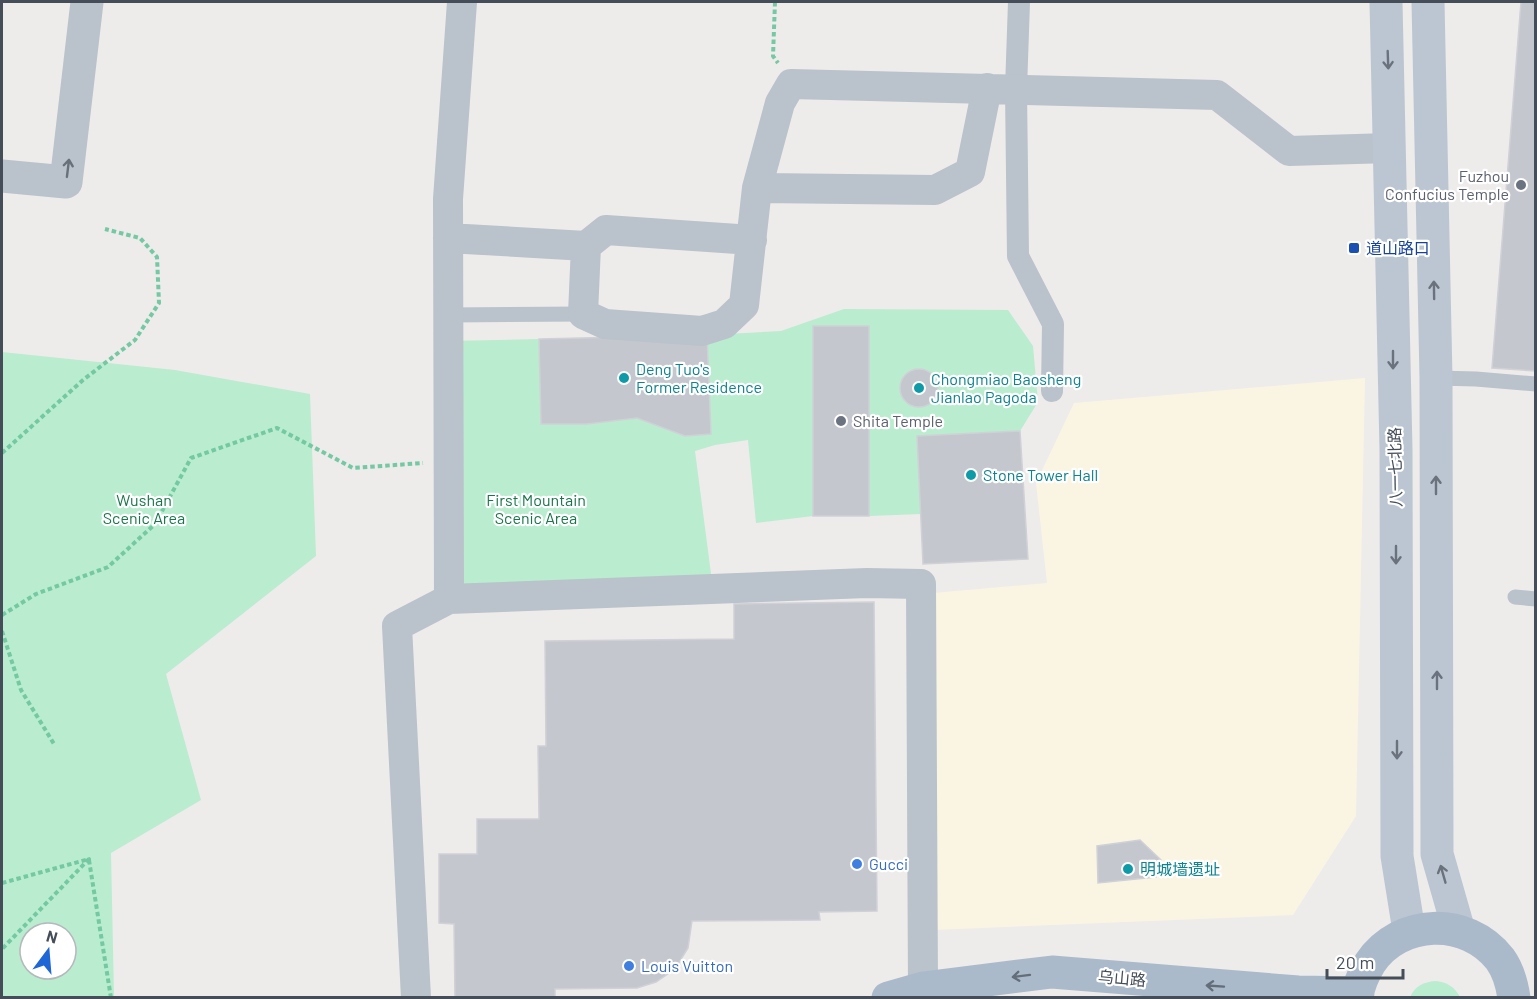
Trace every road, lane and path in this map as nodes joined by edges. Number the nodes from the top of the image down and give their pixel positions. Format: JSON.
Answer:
{"nodes":[{"id":1,"x":87,"y":2,"type":"edge"},
{"id":2,"x":462,"y":2,"type":"edge"},
{"id":3,"x":776,"y":2,"type":"edge"},
{"id":4,"x":1019,"y":2,"type":"edge"},
{"id":5,"x":1386,"y":2,"type":"edge"},
{"id":6,"x":1428,"y":2,"type":"edge"},
{"id":7,"x":791,"y":84,"type":"junction"},
{"id":8,"x":1001,"y":88,"type":"junction"},
{"id":9,"x":1390,"y":148,"type":"junction"},
{"id":10,"x":2,"y":176,"type":"edge"},
{"id":11,"x":757,"y":188,"type":"junction"},
{"id":12,"x":105,"y":229,"type":"dead end"},
{"id":13,"x":448,"y":238,"type":"junction"},
{"id":14,"x":752,"y":240,"type":"junction"},
{"id":15,"x":586,"y":246,"type":"junction"},
{"id":16,"x":583,"y":314,"type":"junction"},
{"id":17,"x":448,"y":315,"type":"junction"},
{"id":18,"x":1436,"y":378,"type":"junction"},
{"id":19,"x":1536,"y":384,"type":"edge"},
{"id":20,"x":1052,"y":391,"type":"dead end"},
{"id":21,"x":2,"y":453,"type":"edge"},
{"id":22,"x":448,"y":461,"type":"junction"},
{"id":23,"x":1515,"y":597,"type":"dead end"},
{"id":24,"x":449,"y":599,"type":"junction"},
{"id":25,"x":1536,"y":599,"type":"edge"},
{"id":26,"x":2,"y":615,"type":"edge"},
{"id":27,"x":2,"y":631,"type":"edge"},
{"id":28,"x":54,"y":744,"type":"dead end"},
{"id":29,"x":89,"y":859,"type":"junction"},
{"id":30,"x":2,"y":883,"type":"edge"},
{"id":31,"x":1459,"y":931,"type":"junction"},
{"id":32,"x":1410,"y":932,"type":"junction"},
{"id":33,"x":2,"y":949,"type":"edge"},
{"id":34,"x":923,"y":988,"type":"junction"},
{"id":35,"x":1357,"y":995,"type":"edge"},
{"id":36,"x":111,"y":998,"type":"edge"},
{"id":37,"x":416,"y":998,"type":"edge"},
{"id":38,"x":888,"y":998,"type":"edge"},
{"id":39,"x":1515,"y":998,"type":"edge"}],
"edges":[{"from":10,"to":1,"type":"street","one_way":true},
{"from":2,"to":13,"type":"street"},
{"from":3,"to":7,"type":"path"},
{"from":4,"to":8,"type":"street"},
{"from":5,"to":9,"type":"main road","name":"八一七北路","one_way":true},
{"from":18,"to":6,"type":"main road","one_way":true},
{"from":7,"to":8,"type":"street"},
{"from":7,"to":11,"type":"street"},
{"from":8,"to":9,"type":"street"},
{"from":8,"to":11,"type":"street"},
{"from":8,"to":20,"type":"street"},
{"from":9,"to":32,"type":"main road","name":"八一七北路","one_way":true},
{"from":11,"to":14,"type":"street"},
{"from":12,"to":21,"type":"path"},
{"from":13,"to":15,"type":"street"},
{"from":13,"to":17,"type":"street"},
{"from":14,"to":15,"type":"street"},
{"from":14,"to":16,"type":"street"},
{"from":15,"to":16,"type":"street"},
{"from":16,"to":17,"type":"lane"},
{"from":17,"to":22,"type":"street"},
{"from":18,"to":19,"type":"lane"},
{"from":31,"to":18,"type":"main road","one_way":true},
{"from":22,"to":24,"type":"street"},
{"from":22,"to":26,"type":"path"},
{"from":23,"to":25,"type":"lane"},
{"from":24,"to":34,"type":"street"},
{"from":24,"to":37,"type":"street"},
{"from":27,"to":28,"type":"path"},
{"from":29,"to":30,"type":"path"},
{"from":29,"to":33,"type":"path"},
{"from":29,"to":36,"type":"path"},
{"from":31,"to":32,"type":"main road"},
{"from":31,"to":39,"type":"main road"},
{"from":32,"to":35,"type":"main road"},
{"from":35,"to":34,"type":"main road","name":"乌山路","one_way":true},
{"from":34,"to":38,"type":"main road","name":"乌山路"}]}
